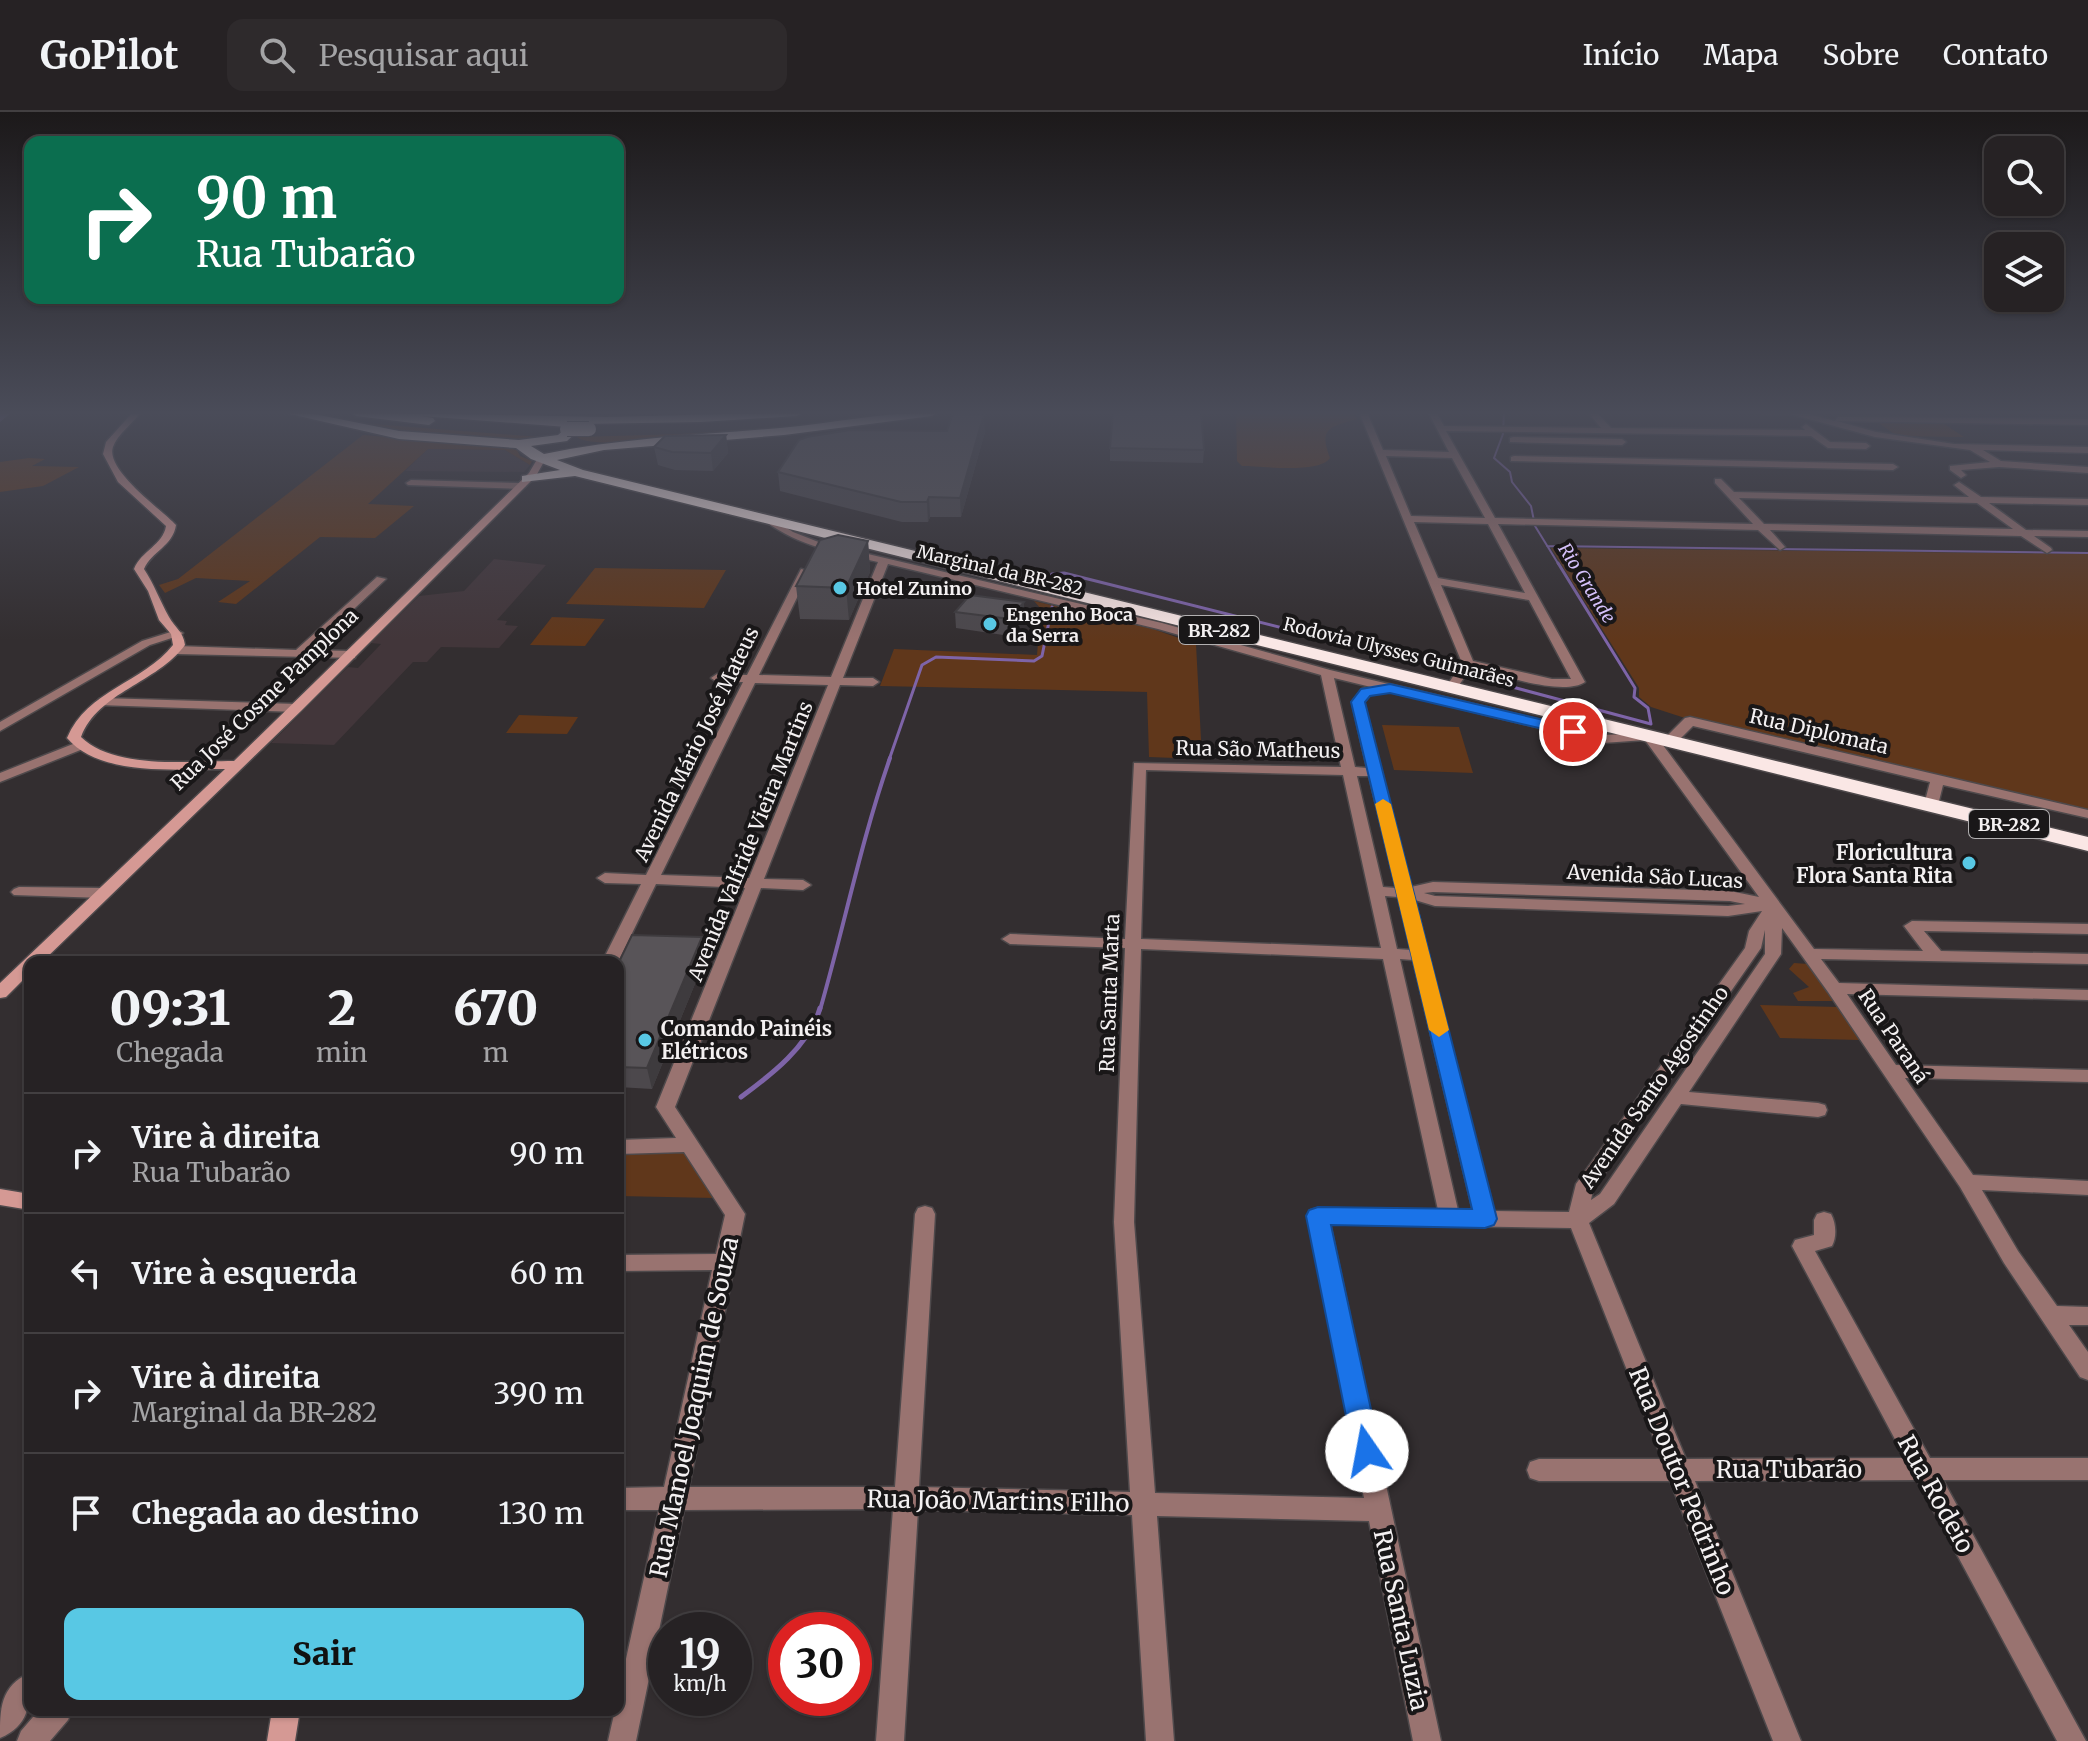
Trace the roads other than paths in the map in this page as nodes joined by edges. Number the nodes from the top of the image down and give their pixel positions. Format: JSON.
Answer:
{"nodes":[{"id":1,"x":130,"y":488,"type":"edge"},
{"id":2,"x":519,"y":488,"type":"edge"},
{"id":3,"x":643,"y":488,"type":"edge"},
{"id":4,"x":1395,"y":488,"type":"edge"},
{"id":5,"x":1474,"y":488,"type":"edge"},
{"id":6,"x":1725,"y":488,"type":"edge"},
{"id":7,"x":1968,"y":488,"type":"edge"},
{"id":8,"x":1731,"y":495,"type":"junction"},
{"id":9,"x":1979,"y":500,"type":"junction"},
{"id":10,"x":2088,"y":502,"type":"edge"},
{"id":11,"x":768,"y":519,"type":"junction"},
{"id":12,"x":1408,"y":519,"type":"junction"},
{"id":13,"x":1492,"y":520,"type":"junction"},
{"id":14,"x":1763,"y":528,"type":"junction"},
{"id":15,"x":2024,"y":533,"type":"junction"},
{"id":16,"x":2088,"y":534,"type":"edge"},
{"id":17,"x":818,"y":545,"type":"junction"},
{"id":18,"x":1780,"y":547,"type":"dead end"},
{"id":19,"x":2047,"y":550,"type":"dead end"},
{"id":20,"x":884,"y":561,"type":"junction"},
{"id":21,"x":381,"y":579,"type":"dead end"},
{"id":22,"x":1434,"y":581,"type":"junction"},
{"id":23,"x":1535,"y":598,"type":"junction"},
{"id":24,"x":177,"y":633,"type":"junction"},
{"id":25,"x":177,"y":650,"type":"junction"},
{"id":26,"x":300,"y":653,"type":"junction"},
{"id":27,"x":351,"y":655,"type":"junction"},
{"id":28,"x":1468,"y":663,"type":"junction"},
{"id":29,"x":1327,"y":673,"type":"junction"},
{"id":30,"x":717,"y":678,"type":"dead end"},
{"id":31,"x":751,"y":678,"type":"junction"},
{"id":32,"x":836,"y":681,"type":"junction"},
{"id":33,"x":873,"y":682,"type":"dead end"},
{"id":34,"x":1452,"y":687,"type":"junction"},
{"id":35,"x":1390,"y":688,"type":"junction"},
{"id":36,"x":103,"y":702,"type":"junction"},
{"id":37,"x":297,"y":708,"type":"junction"},
{"id":38,"x":0,"y":727,"type":"edge"},
{"id":39,"x":1660,"y":739,"type":"junction"},
{"id":40,"x":78,"y":746,"type":"junction"},
{"id":41,"x":238,"y":765,"type":"junction"},
{"id":42,"x":1139,"y":766,"type":"joint"},
{"id":43,"x":1349,"y":771,"type":"junction"},
{"id":44,"x":1375,"y":772,"type":"junction"},
{"id":45,"x":0,"y":778,"type":"edge"},
{"id":46,"x":1938,"y":780,"type":"junction"},
{"id":47,"x":1931,"y":805,"type":"junction"},
{"id":48,"x":2088,"y":814,"type":"edge"},
{"id":49,"x":2088,"y":844,"type":"edge"},
{"id":50,"x":605,"y":878,"type":"dead end"},
{"id":51,"x":651,"y":879,"type":"junction"},
{"id":52,"x":755,"y":883,"type":"junction"},
{"id":53,"x":803,"y":885,"type":"dead end"},
{"id":54,"x":1375,"y":891,"type":"junction"},
{"id":55,"x":19,"y":892,"type":"dead end"},
{"id":56,"x":103,"y":893,"type":"junction"},
{"id":57,"x":1405,"y":893,"type":"junction"},
{"id":58,"x":1572,"y":898,"type":"junction"},
{"id":59,"x":1774,"y":904,"type":"junction"},
{"id":60,"x":1728,"y":911,"type":"junction"},
{"id":61,"x":2088,"y":929,"type":"edge"},
{"id":62,"x":1757,"y":931,"type":"junction"},
{"id":63,"x":1010,"y":939,"type":"dead end"},
{"id":64,"x":1133,"y":944,"type":"junction"},
{"id":65,"x":1389,"y":953,"type":"junction"},
{"id":66,"x":1811,"y":954,"type":"junction"},
{"id":67,"x":1420,"y":955,"type":"junction"},
{"id":68,"x":38,"y":956,"type":"edge"},
{"id":69,"x":613,"y":956,"type":"edge"},
{"id":70,"x":1936,"y":956,"type":"junction"},
{"id":71,"x":2088,"y":959,"type":"edge"},
{"id":72,"x":24,"y":970,"type":"edge"},
{"id":73,"x":1834,"y":988,"type":"junction"},
{"id":74,"x":0,"y":993,"type":"edge"},
{"id":75,"x":2088,"y":995,"type":"edge"},
{"id":76,"x":1686,"y":1043,"type":"junction"},
{"id":77,"x":1706,"y":1052,"type":"junction"},
{"id":78,"x":1891,"y":1071,"type":"junction"},
{"id":79,"x":2088,"y":1076,"type":"edge"},
{"id":80,"x":1676,"y":1097,"type":"junction"},
{"id":81,"x":1818,"y":1110,"type":"dead end"},
{"id":82,"x":690,"y":1145,"type":"junction"},
{"id":83,"x":624,"y":1147,"type":"edge"},
{"id":84,"x":1967,"y":1182,"type":"junction"},
{"id":85,"x":2088,"y":1188,"type":"edge"},
{"id":86,"x":0,"y":1197,"type":"edge"},
{"id":87,"x":24,"y":1201,"type":"edge"},
{"id":88,"x":735,"y":1214,"type":"joint"},
{"id":89,"x":925,"y":1214,"type":"dead end"},
{"id":90,"x":1450,"y":1218,"type":"junction"},
{"id":91,"x":1485,"y":1219,"type":"junction"},
{"id":92,"x":1578,"y":1220,"type":"junction"},
{"id":93,"x":1824,"y":1220,"type":"dead end"},
{"id":94,"x":725,"y":1262,"type":"junction"},
{"id":95,"x":624,"y":1263,"type":"edge"},
{"id":96,"x":2050,"y":1315,"type":"junction"},
{"id":97,"x":2088,"y":1316,"type":"edge"},
{"id":98,"x":2088,"y":1370,"type":"edge"},
{"id":99,"x":1678,"y":1469,"type":"junction"},
{"id":100,"x":1922,"y":1469,"type":"junction"},
{"id":101,"x":2088,"y":1469,"type":"edge"},
{"id":102,"x":1539,"y":1470,"type":"dead end"},
{"id":103,"x":674,"y":1498,"type":"junction"},
{"id":104,"x":906,"y":1498,"type":"junction"},
{"id":105,"x":624,"y":1499,"type":"edge"},
{"id":106,"x":1144,"y":1504,"type":"junction"},
{"id":107,"x":1379,"y":1510,"type":"junction"},
{"id":108,"x":24,"y":1694,"type":"edge"},
{"id":109,"x":53,"y":1716,"type":"edge"},
{"id":110,"x":285,"y":1716,"type":"edge"},
{"id":111,"x":0,"y":1724,"type":"edge"},
{"id":112,"x":31,"y":1741,"type":"edge"},
{"id":113,"x":281,"y":1741,"type":"edge"},
{"id":114,"x":622,"y":1741,"type":"edge"},
{"id":115,"x":890,"y":1741,"type":"edge"},
{"id":116,"x":1160,"y":1741,"type":"edge"},
{"id":117,"x":1427,"y":1741,"type":"edge"},
{"id":118,"x":1787,"y":1741,"type":"edge"},
{"id":119,"x":2072,"y":1741,"type":"edge"}],
"edges":[{"from":1,"to":24,"type":"street"},
{"from":2,"to":27,"type":"street","name":"Rua José Cosme Pamplona"},
{"from":3,"to":11,"type":"highway","name":"Rodovia Ulysses Guimarães","number":"BR-282"},
{"from":4,"to":12,"type":"street"},
{"from":5,"to":13,"type":"street"},
{"from":6,"to":8,"type":"street"},
{"from":7,"to":9,"type":"street"},
{"from":8,"to":9,"type":"street"},
{"from":8,"to":14,"type":"street"},
{"from":9,"to":10,"type":"street"},
{"from":9,"to":15,"type":"street"},
{"from":11,"to":17,"type":"street","name":"Marginal da BR-282"},
{"from":11,"to":34,"type":"highway","name":"Rodovia Ulysses Guimarães","number":"BR-282"},
{"from":12,"to":13,"type":"street"},
{"from":12,"to":22,"type":"street"},
{"from":13,"to":14,"type":"street"},
{"from":13,"to":23,"type":"street"},
{"from":14,"to":15,"type":"street"},
{"from":14,"to":18,"type":"street"},
{"from":15,"to":16,"type":"street"},
{"from":15,"to":19,"type":"street"},
{"from":17,"to":20,"type":"street","name":"Marginal da BR-282"},
{"from":17,"to":31,"type":"street","name":"Avenida Mário José Mateus"},
{"from":20,"to":29,"type":"street","name":"Marginal da BR-282"},
{"from":20,"to":32,"type":"street","name":"Avenida Valfride Vieira Martins"},
{"from":21,"to":26,"type":"street"},
{"from":22,"to":23,"type":"street"},
{"from":22,"to":28,"type":"street"},
{"from":23,"to":28,"type":"street"},
{"from":24,"to":25,"type":"street"},
{"from":24,"to":38,"type":"street"},
{"from":25,"to":26,"type":"street"},
{"from":25,"to":36,"type":"street"},
{"from":26,"to":27,"type":"street"},
{"from":27,"to":37,"type":"street","name":"Rua José Cosme Pamplona"},
{"from":28,"to":34,"type":"street"},
{"from":29,"to":35,"type":"street","name":"Marginal da BR-282"},
{"from":29,"to":43,"type":"street"},
{"from":30,"to":31,"type":"street"},
{"from":31,"to":32,"type":"street"},
{"from":31,"to":51,"type":"street","name":"Avenida Mário José Mateus"},
{"from":32,"to":33,"type":"street"},
{"from":32,"to":52,"type":"street","name":"Avenida Valfride Vieira Martins"},
{"from":34,"to":39,"type":"highway","name":"Rodovia Ulysses Guimarães","number":"BR-282"},
{"from":35,"to":39,"type":"street","name":"Marginal da BR-282"},
{"from":35,"to":44,"type":"street"},
{"from":36,"to":37,"type":"street"},
{"from":36,"to":40,"type":"street"},
{"from":37,"to":41,"type":"street","name":"Rua José Cosme Pamplona"},
{"from":39,"to":46,"type":"street","name":"Rua Diplomata"},
{"from":39,"to":47,"type":"highway","name":"Rodovia Ulysses Guimarães","number":"BR-282"},
{"from":39,"to":59,"type":"street","name":"Rua Paraná"},
{"from":40,"to":41,"type":"street"},
{"from":40,"to":45,"type":"street"},
{"from":41,"to":56,"type":"street","name":"Rua José Cosme Pamplona"},
{"from":42,"to":43,"type":"street","name":"Rua São Matheus"},
{"from":42,"to":64,"type":"street","name":"Rua Santa Marta"},
{"from":43,"to":44,"type":"street","name":"Rua São Matheus"},
{"from":43,"to":54,"type":"street"},
{"from":44,"to":57,"type":"street"},
{"from":46,"to":47,"type":"street"},
{"from":46,"to":48,"type":"street","name":"Rua Diplomata"},
{"from":47,"to":49,"type":"highway","name":"Rodovia Ulysses Guimarães","number":"BR-282"},
{"from":50,"to":51,"type":"street"},
{"from":51,"to":52,"type":"street"},
{"from":51,"to":69,"type":"street","name":"Avenida Mário José Mateus"},
{"from":52,"to":53,"type":"street"},
{"from":52,"to":82,"type":"street","name":"Avenida Valfride Vieira Martins"},
{"from":54,"to":57,"type":"street","name":"Avenida São Lucas"},
{"from":54,"to":65,"type":"street"},
{"from":55,"to":56,"type":"street"},
{"from":56,"to":68,"type":"street","name":"Rua José Cosme Pamplona"},
{"from":57,"to":58,"type":"street","name":"Avenida São Lucas"},
{"from":57,"to":67,"type":"street"},
{"from":58,"to":59,"type":"street","name":"Avenida São Lucas"},
{"from":58,"to":60,"type":"street","name":"Avenida São Lucas"},
{"from":59,"to":60,"type":"street","name":"Avenida São Lucas"},
{"from":59,"to":62,"type":"street","name":"Avenida Santo Agostinho"},
{"from":59,"to":66,"type":"street","name":"Rua Paraná"},
{"from":59,"to":77,"type":"street","name":"Avenida Santo Agostinho"},
{"from":60,"to":62,"type":"street"},
{"from":61,"to":70,"type":"street"},
{"from":62,"to":76,"type":"street","name":"Avenida Santo Agostinho"},
{"from":63,"to":64,"type":"street"},
{"from":64,"to":65,"type":"street"},
{"from":64,"to":106,"type":"street","name":"Rua Santa Marta"},
{"from":65,"to":67,"type":"street"},
{"from":65,"to":90,"type":"street"},
{"from":66,"to":70,"type":"street"},
{"from":66,"to":73,"type":"street","name":"Rua Paraná"},
{"from":67,"to":91,"type":"street"},
{"from":70,"to":71,"type":"street"},
{"from":72,"to":74,"type":"street","name":"Rua José Cosme Pamplona"},
{"from":73,"to":75,"type":"street"},
{"from":73,"to":78,"type":"street","name":"Rua Paraná"},
{"from":76,"to":77,"type":"street"},
{"from":76,"to":92,"type":"street","name":"Avenida Santo Agostinho"},
{"from":77,"to":80,"type":"street","name":"Avenida Santo Agostinho"},
{"from":78,"to":79,"type":"street"},
{"from":78,"to":84,"type":"street","name":"Rua Paraná"},
{"from":80,"to":81,"type":"street"},
{"from":80,"to":92,"type":"street","name":"Avenida Santo Agostinho"},
{"from":82,"to":83,"type":"street"},
{"from":82,"to":88,"type":"street","name":"Avenida Valfride Vieira Martins"},
{"from":84,"to":85,"type":"street"},
{"from":84,"to":96,"type":"street","name":"Rua Paraná"},
{"from":86,"to":87,"type":"street"},
{"from":88,"to":94,"type":"street","name":"Rua Manoel Joaquim de Souza"},
{"from":89,"to":104,"type":"street"},
{"from":90,"to":91,"type":"street"},
{"from":90,"to":107,"type":"street","name":"Rua Santa Luzia"},
{"from":91,"to":92,"type":"street"},
{"from":92,"to":99,"type":"street","name":"Rua Doutor Pedrinho"},
{"from":93,"to":100,"type":"street","name":"Rua Rodeio"},
{"from":94,"to":95,"type":"street"},
{"from":94,"to":103,"type":"street","name":"Rua Manoel Joaquim de Souza"},
{"from":96,"to":97,"type":"street"},
{"from":96,"to":98,"type":"street","name":"Rua Paraná"},
{"from":99,"to":100,"type":"street","name":"Rua Tubarão"},
{"from":99,"to":102,"type":"street","name":"Rua Tubarão"},
{"from":99,"to":118,"type":"street","name":"Rua Doutor Pedrinho"},
{"from":100,"to":101,"type":"street","name":"Rua Tubarão"},
{"from":100,"to":119,"type":"street","name":"Rua Rodeio"},
{"from":103,"to":104,"type":"street","name":"Rua João Martins Filho"},
{"from":103,"to":105,"type":"street","name":"Rua João Martins Filho"},
{"from":103,"to":114,"type":"street","name":"Rua Manoel Joaquim de Souza"},
{"from":104,"to":106,"type":"street","name":"Rua João Martins Filho"},
{"from":104,"to":115,"type":"street"},
{"from":106,"to":107,"type":"street","name":"Rua João Martins Filho"},
{"from":106,"to":116,"type":"street","name":"Rua Santa Marta"},
{"from":107,"to":117,"type":"street","name":"Rua Santa Luzia"},
{"from":108,"to":111,"type":"street"},
{"from":109,"to":112,"type":"street"},
{"from":110,"to":113,"type":"street"}]}
